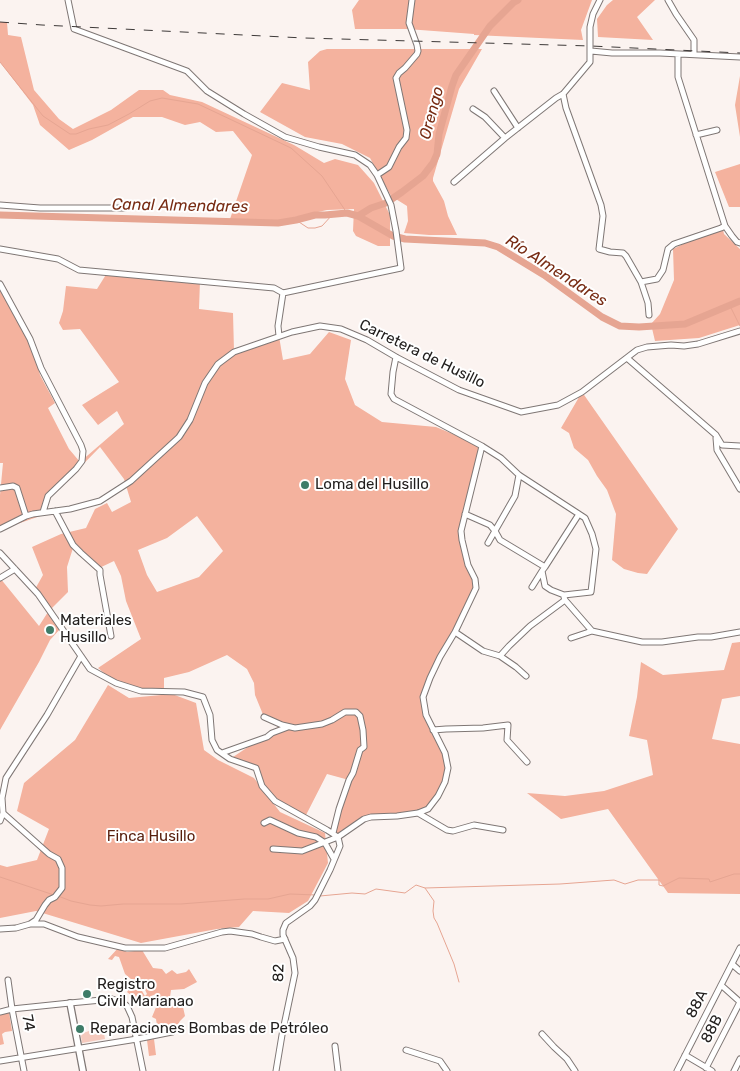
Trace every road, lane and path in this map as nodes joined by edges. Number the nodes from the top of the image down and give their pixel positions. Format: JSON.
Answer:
{"nodes":[{"id":1,"x":68,"y":0,"type":"edge"},
{"id":2,"x":412,"y":0,"type":"edge"},
{"id":3,"x":600,"y":0,"type":"edge"},
{"id":4,"x":668,"y":0,"type":"edge"},
{"id":5,"x":591,"y":51,"type":"junction"},
{"id":6,"x":678,"y":54,"type":"junction"},
{"id":7,"x":694,"y":54,"type":"junction"},
{"id":8,"x":740,"y":57,"type":"edge"},
{"id":9,"x":494,"y":91,"type":"dead end"},
{"id":10,"x":563,"y":94,"type":"junction"},
{"id":11,"x":474,"y":109,"type":"dead end"},
{"id":12,"x":518,"y":128,"type":"junction"},
{"id":13,"x":717,"y":130,"type":"dead end"},
{"id":14,"x":696,"y":134,"type":"junction"},
{"id":15,"x":505,"y":138,"type":"junction"},
{"id":16,"x":377,"y":175,"type":"junction"},
{"id":17,"x":454,"y":182,"type":"dead end"},
{"id":18,"x":0,"y":205,"type":"edge"},
{"id":19,"x":125,"y":208,"type":"dead end"},
{"id":20,"x":725,"y":226,"type":"junction"},
{"id":21,"x":740,"y":243,"type":"edge"},
{"id":22,"x":0,"y":249,"type":"edge"},
{"id":23,"x":641,"y":282,"type":"junction"},
{"id":24,"x":0,"y":284,"type":"edge"},
{"id":25,"x":283,"y":293,"type":"junction"},
{"id":26,"x":649,"y":315,"type":"dead end"},
{"id":27,"x":740,"y":331,"type":"edge"},
{"id":28,"x":279,"y":336,"type":"junction"},
{"id":29,"x":396,"y":357,"type":"junction"},
{"id":30,"x":627,"y":358,"type":"junction"},
{"id":31,"x":716,"y":435,"type":"junction"},
{"id":32,"x":482,"y":446,"type":"junction"},
{"id":33,"x":740,"y":446,"type":"edge"},
{"id":34,"x":519,"y":475,"type":"junction"},
{"id":35,"x":0,"y":488,"type":"edge"},
{"id":36,"x":740,"y":489,"type":"edge"},
{"id":37,"x":55,"y":511,"type":"junction"},
{"id":38,"x":43,"y":512,"type":"junction"},
{"id":39,"x":465,"y":514,"type":"junction"},
{"id":40,"x":579,"y":514,"type":"junction"},
{"id":41,"x":26,"y":516,"type":"junction"},
{"id":42,"x":0,"y":528,"type":"edge"},
{"id":43,"x":495,"y":531,"type":"junction"},
{"id":44,"x":488,"y":543,"type":"dead end"},
{"id":45,"x":0,"y":553,"type":"edge"},
{"id":46,"x":15,"y":569,"type":"junction"},
{"id":47,"x":544,"y":569,"type":"junction"},
{"id":48,"x":0,"y":578,"type":"edge"},
{"id":49,"x":532,"y":587,"type":"dead end"},
{"id":50,"x":564,"y":598,"type":"junction"},
{"id":51,"x":592,"y":631,"type":"junction"},
{"id":52,"x":455,"y":632,"type":"junction"},
{"id":53,"x":740,"y":632,"type":"edge"},
{"id":54,"x":111,"y":636,"type":"dead end"},
{"id":55,"x":571,"y":638,"type":"dead end"},
{"id":56,"x":81,"y":656,"type":"junction"},
{"id":57,"x":500,"y":656,"type":"junction"},
{"id":58,"x":526,"y":676,"type":"dead end"},
{"id":59,"x":264,"y":717,"type":"dead end"},
{"id":60,"x":288,"y":727,"type":"junction"},
{"id":61,"x":433,"y":730,"type":"junction"},
{"id":62,"x":222,"y":753,"type":"junction"},
{"id":63,"x":527,"y":762,"type":"dead end"},
{"id":64,"x":3,"y":777,"type":"edge"},
{"id":65,"x":3,"y":813,"type":"junction"},
{"id":66,"x":418,"y":813,"type":"junction"},
{"id":67,"x":0,"y":821,"type":"edge"},
{"id":68,"x":264,"y":823,"type":"dead end"},
{"id":69,"x":503,"y":830,"type":"dead end"},
{"id":70,"x":336,"y":835,"type":"junction"},
{"id":71,"x":325,"y":843,"type":"junction"},
{"id":72,"x":273,"y":849,"type":"dead end"},
{"id":73,"x":334,"y":859,"type":"junction"},
{"id":74,"x":30,"y":924,"type":"junction"},
{"id":75,"x":0,"y":930,"type":"edge"},
{"id":76,"x":285,"y":939,"type":"junction"},
{"id":77,"x":740,"y":948,"type":"edge"},
{"id":78,"x":732,"y":964,"type":"junction"},
{"id":79,"x":740,"y":971,"type":"edge"},
{"id":80,"x":8,"y":980,"type":"dead end"},
{"id":81,"x":721,"y":985,"type":"junction"},
{"id":82,"x":740,"y":1002,"type":"edge"},
{"id":83,"x":70,"y":1003,"type":"junction"},
{"id":84,"x":12,"y":1009,"type":"junction"},
{"id":85,"x":0,"y":1012,"type":"edge"},
{"id":86,"x":172,"y":1032,"type":"dead end"},
{"id":87,"x":542,"y":1034,"type":"dead end"},
{"id":88,"x":137,"y":1040,"type":"junction"},
{"id":89,"x":336,"y":1046,"type":"dead end"},
{"id":90,"x":79,"y":1049,"type":"junction"},
{"id":91,"x":406,"y":1050,"type":"dead end"},
{"id":92,"x":685,"y":1056,"type":"junction"},
{"id":93,"x":22,"y":1057,"type":"junction"},
{"id":94,"x":740,"y":1059,"type":"edge"},
{"id":95,"x":0,"y":1061,"type":"edge"},
{"id":96,"x":706,"y":1068,"type":"junction"},
{"id":97,"x":447,"y":1070,"type":"edge"},
{"id":98,"x":24,"y":1071,"type":"edge"},
{"id":99,"x":83,"y":1071,"type":"edge"},
{"id":100,"x":142,"y":1071,"type":"edge"},
{"id":101,"x":276,"y":1071,"type":"edge"},
{"id":102,"x":338,"y":1071,"type":"edge"},
{"id":103,"x":575,"y":1071,"type":"edge"},
{"id":104,"x":677,"y":1071,"type":"edge"},
{"id":105,"x":712,"y":1071,"type":"edge"},
{"id":106,"x":734,"y":1071,"type":"edge"}],
"edges":[{"from":1,"to":16,"type":"street"},
{"from":2,"to":16,"type":"street"},
{"from":3,"to":5,"type":"street"},
{"from":4,"to":7,"type":"street"},
{"from":5,"to":6,"type":"street"},
{"from":5,"to":10,"type":"street"},
{"from":6,"to":7,"type":"street"},
{"from":6,"to":14,"type":"street"},
{"from":7,"to":8,"type":"street"},
{"from":9,"to":12,"type":"street"},
{"from":10,"to":12,"type":"street"},
{"from":10,"to":23,"type":"street"},
{"from":11,"to":15,"type":"street"},
{"from":12,"to":15,"type":"street"},
{"from":13,"to":14,"type":"street"},
{"from":14,"to":20,"type":"street"},
{"from":15,"to":17,"type":"street"},
{"from":16,"to":25,"type":"street"},
{"from":18,"to":19,"type":"street"},
{"from":20,"to":21,"type":"street"},
{"from":20,"to":23,"type":"street"},
{"from":22,"to":25,"type":"street"},
{"from":23,"to":26,"type":"street"},
{"from":24,"to":38,"type":"street"},
{"from":25,"to":28,"type":"street"},
{"from":27,"to":30,"type":"street","name":"Carretera de Husillo"},
{"from":28,"to":29,"type":"street","name":"Carretera de Husillo"},
{"from":28,"to":37,"type":"street","name":"Carretera de Husillo"},
{"from":29,"to":30,"type":"street","name":"Carretera de Husillo"},
{"from":29,"to":32,"type":"street"},
{"from":30,"to":31,"type":"street"},
{"from":31,"to":33,"type":"street"},
{"from":31,"to":36,"type":"street"},
{"from":32,"to":34,"type":"street"},
{"from":32,"to":39,"type":"street"},
{"from":34,"to":40,"type":"street"},
{"from":34,"to":43,"type":"street"},
{"from":35,"to":41,"type":"street"},
{"from":37,"to":38,"type":"street","name":"Carretera de Husillo"},
{"from":37,"to":54,"type":"street"},
{"from":38,"to":41,"type":"street","name":"Carretera de Husillo"},
{"from":39,"to":43,"type":"street"},
{"from":39,"to":52,"type":"street"},
{"from":40,"to":47,"type":"street"},
{"from":40,"to":50,"type":"street"},
{"from":41,"to":42,"type":"street","name":"Carretera de Husillo"},
{"from":43,"to":44,"type":"street"},
{"from":43,"to":47,"type":"street"},
{"from":45,"to":46,"type":"street"},
{"from":46,"to":48,"type":"street"},
{"from":46,"to":56,"type":"street"},
{"from":47,"to":49,"type":"street"},
{"from":47,"to":50,"type":"street"},
{"from":50,"to":51,"type":"street"},
{"from":50,"to":57,"type":"street"},
{"from":51,"to":53,"type":"street"},
{"from":51,"to":55,"type":"street"},
{"from":52,"to":57,"type":"street"},
{"from":52,"to":61,"type":"street"},
{"from":56,"to":62,"type":"street"},
{"from":56,"to":64,"type":"street"},
{"from":57,"to":58,"type":"street"},
{"from":59,"to":60,"type":"street"},
{"from":60,"to":62,"type":"street"},
{"from":60,"to":70,"type":"street"},
{"from":61,"to":63,"type":"street"},
{"from":61,"to":66,"type":"street"},
{"from":62,"to":70,"type":"street"},
{"from":64,"to":65,"type":"street"},
{"from":65,"to":67,"type":"street"},
{"from":65,"to":74,"type":"street"},
{"from":66,"to":69,"type":"street"},
{"from":66,"to":70,"type":"street"},
{"from":68,"to":71,"type":"street"},
{"from":70,"to":71,"type":"street"},
{"from":70,"to":73,"type":"street"},
{"from":71,"to":72,"type":"street"},
{"from":71,"to":73,"type":"street"},
{"from":73,"to":76,"type":"street"},
{"from":74,"to":75,"type":"street"},
{"from":74,"to":76,"type":"street"},
{"from":76,"to":101,"type":"street","name":"82"},
{"from":77,"to":78,"type":"street","name":"88A"},
{"from":78,"to":79,"type":"street"},
{"from":78,"to":81,"type":"street","name":"88A"},
{"from":80,"to":84,"type":"street","name":"74"},
{"from":81,"to":82,"type":"street"},
{"from":81,"to":92,"type":"street","name":"88A"},
{"from":82,"to":96,"type":"street","name":"88B"},
{"from":83,"to":84,"type":"street"},
{"from":83,"to":88,"type":"street"},
{"from":83,"to":90,"type":"street"},
{"from":84,"to":85,"type":"street"},
{"from":84,"to":93,"type":"street","name":"74"},
{"from":86,"to":88,"type":"street"},
{"from":87,"to":103,"type":"street"},
{"from":88,"to":90,"type":"street"},
{"from":88,"to":100,"type":"street"},
{"from":89,"to":102,"type":"street"},
{"from":90,"to":93,"type":"street"},
{"from":90,"to":99,"type":"street"},
{"from":91,"to":97,"type":"street"},
{"from":92,"to":96,"type":"street"},
{"from":92,"to":104,"type":"street","name":"88A"},
{"from":93,"to":95,"type":"street"},
{"from":93,"to":98,"type":"street","name":"74"},
{"from":94,"to":106,"type":"street"},
{"from":96,"to":105,"type":"street"}]}
